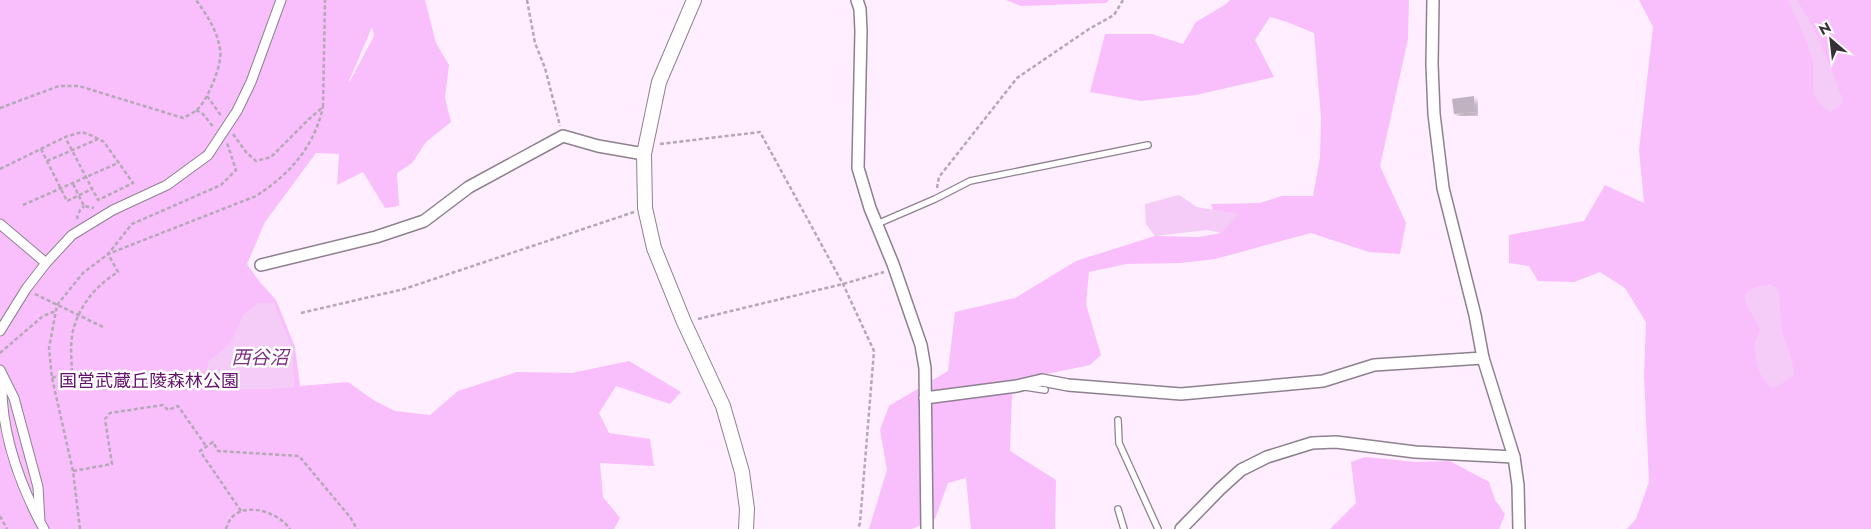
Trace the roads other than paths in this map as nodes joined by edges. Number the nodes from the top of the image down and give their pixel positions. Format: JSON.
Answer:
{"nodes":[{"id":1,"x":281,"y":0,"type":"edge"},
{"id":2,"x":694,"y":0,"type":"edge"},
{"id":3,"x":857,"y":0,"type":"edge"},
{"id":4,"x":1433,"y":0,"type":"edge"},
{"id":5,"x":1148,"y":145,"type":"dead end"},
{"id":6,"x":645,"y":150,"type":"junction"},
{"id":7,"x":0,"y":224,"type":"edge"},
{"id":8,"x":877,"y":224,"type":"junction"},
{"id":9,"x":46,"y":263,"type":"junction"},
{"id":10,"x":261,"y":265,"type":"dead end"},
{"id":11,"x":0,"y":331,"type":"edge"},
{"id":12,"x":1483,"y":358,"type":"junction"},
{"id":13,"x":1,"y":374,"type":"edge"},
{"id":14,"x":1017,"y":386,"type":"junction"},
{"id":15,"x":1045,"y":390,"type":"dead end"},
{"id":16,"x":925,"y":398,"type":"junction"},
{"id":17,"x":1118,"y":420,"type":"dead end"},
{"id":18,"x":1514,"y":457,"type":"junction"},
{"id":19,"x":1118,"y":510,"type":"dead end"},
{"id":20,"x":42,"y":526,"type":"edge"},
{"id":21,"x":746,"y":529,"type":"edge"},
{"id":22,"x":928,"y":529,"type":"edge"},
{"id":23,"x":1124,"y":529,"type":"edge"},
{"id":24,"x":1158,"y":529,"type":"edge"},
{"id":25,"x":1181,"y":529,"type":"edge"},
{"id":26,"x":1520,"y":529,"type":"edge"}],
"edges":[{"from":1,"to":9,"type":"street","bridge":true},
{"from":2,"to":6,"type":"street"},
{"from":3,"to":8,"type":"street"},
{"from":4,"to":12,"type":"street"},
{"from":5,"to":8,"type":"lane"},
{"from":6,"to":10,"type":"street"},
{"from":6,"to":21,"type":"street"},
{"from":7,"to":9,"type":"street"},
{"from":8,"to":16,"type":"street"},
{"from":9,"to":11,"type":"street"},
{"from":12,"to":14,"type":"street"},
{"from":12,"to":18,"type":"street"},
{"from":13,"to":20,"type":"street"},
{"from":13,"to":20,"type":"street"},
{"from":14,"to":15,"type":"lane"},
{"from":14,"to":16,"type":"street"},
{"from":16,"to":22,"type":"street"},
{"from":17,"to":24,"type":"lane"},
{"from":18,"to":25,"type":"street"},
{"from":18,"to":26,"type":"street"},
{"from":19,"to":23,"type":"lane"}]}
